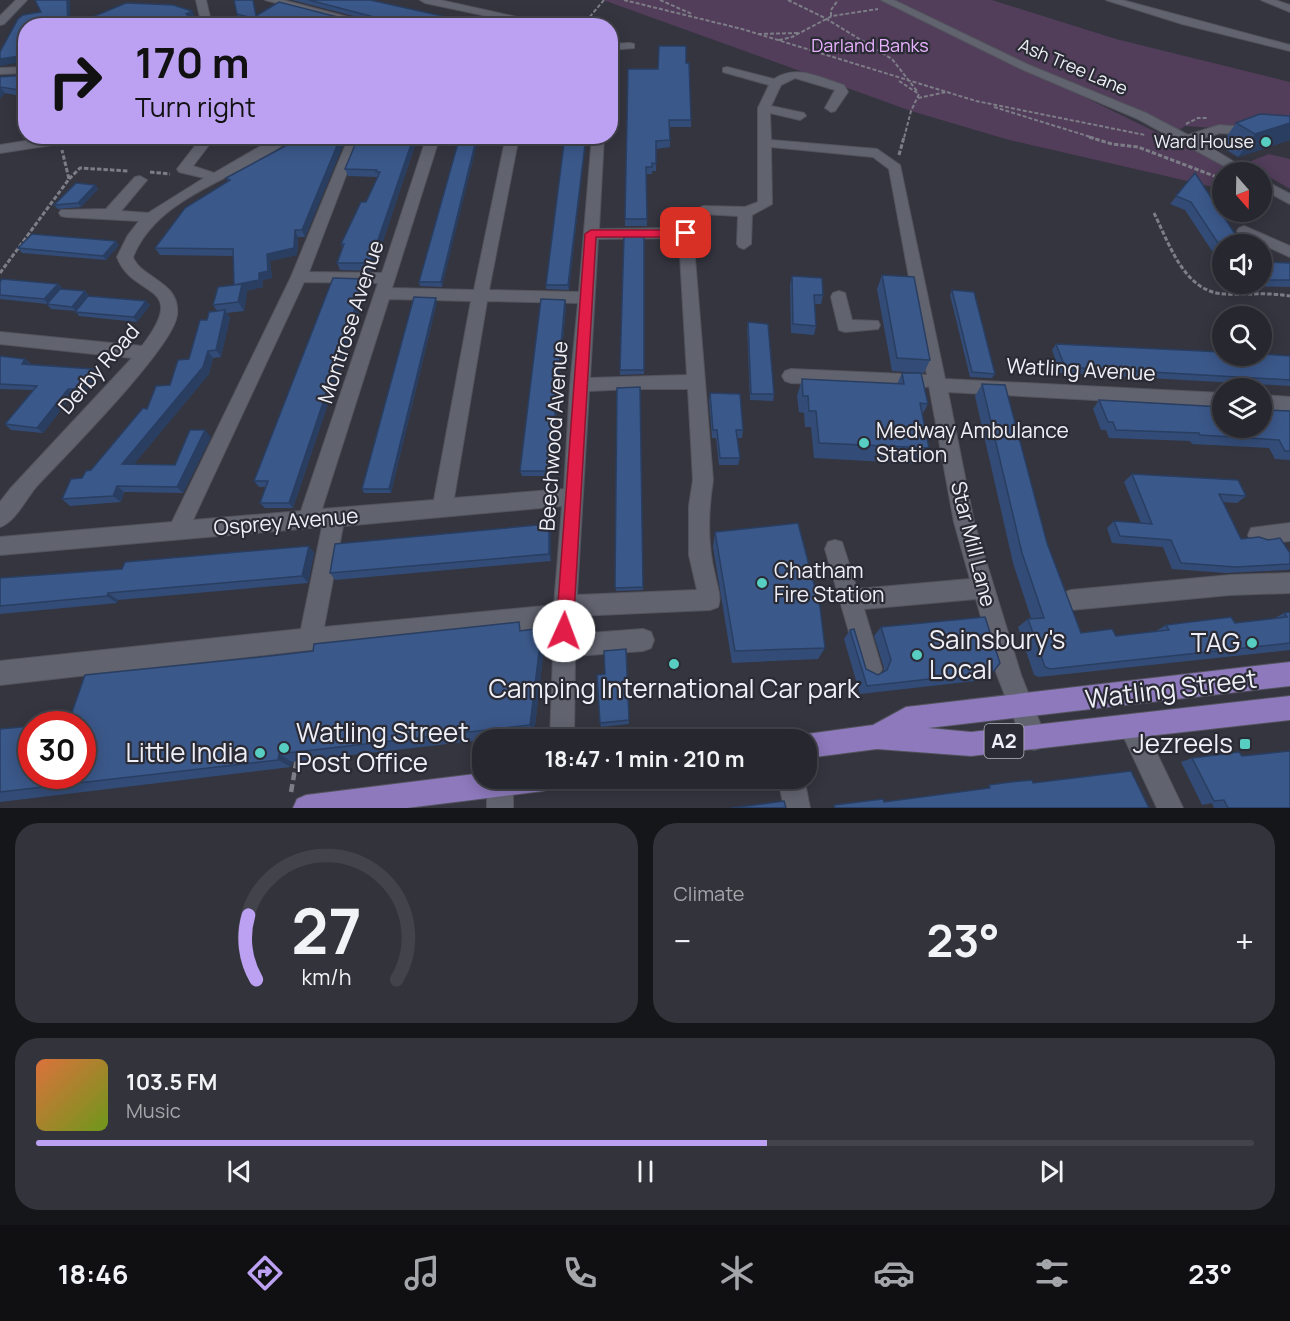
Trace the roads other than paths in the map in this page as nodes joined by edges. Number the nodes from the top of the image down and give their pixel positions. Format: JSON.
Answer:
{"nodes":[{"id":1,"x":22,"y":0,"type":"edge"},
{"id":2,"x":201,"y":0,"type":"edge"},
{"id":3,"x":270,"y":0,"type":"edge"},
{"id":4,"x":425,"y":0,"type":"edge"},
{"id":5,"x":1111,"y":0,"type":"edge"},
{"id":6,"x":1266,"y":0,"type":"edge"},
{"id":7,"x":884,"y":4,"type":"edge"},
{"id":8,"x":1290,"y":9,"type":"edge"},
{"id":9,"x":205,"y":18,"type":"edge"},
{"id":10,"x":354,"y":18,"type":"edge"},
{"id":11,"x":513,"y":18,"type":"edge"},
{"id":12,"x":0,"y":22,"type":"edge"},
{"id":13,"x":618,"y":46,"type":"edge"},
{"id":14,"x":630,"y":46,"type":"dead end"},
{"id":15,"x":1290,"y":48,"type":"edge"},
{"id":16,"x":18,"y":70,"type":"edge"},
{"id":17,"x":727,"y":70,"type":"dead end"},
{"id":18,"x":0,"y":71,"type":"edge"},
{"id":19,"x":776,"y":83,"type":"junction"},
{"id":20,"x":764,"y":108,"type":"junction"},
{"id":21,"x":831,"y":108,"type":"dead end"},
{"id":22,"x":800,"y":116,"type":"dead end"},
{"id":23,"x":1290,"y":134,"type":"edge"},
{"id":24,"x":1187,"y":139,"type":"junction"},
{"id":25,"x":765,"y":143,"type":"junction"},
{"id":26,"x":29,"y":144,"type":"edge"},
{"id":27,"x":274,"y":144,"type":"edge"},
{"id":28,"x":352,"y":144,"type":"dead end"},
{"id":29,"x":431,"y":144,"type":"edge"},
{"id":30,"x":511,"y":144,"type":"edge"},
{"id":31,"x":597,"y":144,"type":"edge"},
{"id":32,"x":203,"y":145,"type":"dead end"},
{"id":33,"x":0,"y":149,"type":"edge"},
{"id":34,"x":1227,"y":162,"type":"edge"},
{"id":35,"x":215,"y":179,"type":"junction"},
{"id":36,"x":140,"y":180,"type":"dead end"},
{"id":37,"x":1272,"y":189,"type":"edge"},
{"id":38,"x":1290,"y":200,"type":"edge"},
{"id":39,"x":703,"y":210,"type":"dead end"},
{"id":40,"x":745,"y":212,"type":"junction"},
{"id":41,"x":66,"y":213,"type":"dead end"},
{"id":42,"x":110,"y":214,"type":"junction"},
{"id":43,"x":152,"y":218,"type":"junction"},
{"id":44,"x":1244,"y":231,"type":"dead end"},
{"id":45,"x":591,"y":234,"type":"junction"},
{"id":46,"x":744,"y":244,"type":"dead end"},
{"id":47,"x":1290,"y":252,"type":"edge"},
{"id":48,"x":299,"y":277,"type":"junction"},
{"id":49,"x":387,"y":286,"type":"junction"},
{"id":50,"x":480,"y":297,"type":"junction"},
{"id":51,"x":839,"y":297,"type":"dead end"},
{"id":52,"x":586,"y":298,"type":"junction"},
{"id":53,"x":872,"y":325,"type":"dead end"},
{"id":54,"x":0,"y":338,"type":"edge"},
{"id":55,"x":147,"y":353,"type":"junction"},
{"id":56,"x":791,"y":376,"type":"dead end"},
{"id":57,"x":696,"y":382,"type":"junction"},
{"id":58,"x":937,"y":383,"type":"junction"},
{"id":59,"x":579,"y":384,"type":"junction"},
{"id":60,"x":1212,"y":399,"type":"edge"},
{"id":61,"x":1272,"y":403,"type":"edge"},
{"id":62,"x":1290,"y":404,"type":"edge"},
{"id":63,"x":572,"y":497,"type":"junction"},
{"id":64,"x":442,"y":509,"type":"junction"},
{"id":65,"x":0,"y":518,"type":"edge"},
{"id":66,"x":334,"y":518,"type":"junction"},
{"id":67,"x":308,"y":521,"type":"junction"},
{"id":68,"x":178,"y":531,"type":"junction"},
{"id":69,"x":1290,"y":532,"type":"edge"},
{"id":70,"x":1258,"y":535,"type":"edge"},
{"id":71,"x":0,"y":546,"type":"edge"},
{"id":72,"x":835,"y":549,"type":"dead end"},
{"id":73,"x":1290,"y":583,"type":"edge"},
{"id":74,"x":983,"y":588,"type":"junction"},
{"id":75,"x":849,"y":600,"type":"junction"},
{"id":76,"x":1071,"y":600,"type":"edge"},
{"id":77,"x":565,"y":610,"type":"junction"},
{"id":78,"x":310,"y":639,"type":"junction"},
{"id":79,"x":636,"y":641,"type":"dead end"},
{"id":80,"x":564,"y":646,"type":"junction"},
{"id":81,"x":870,"y":669,"type":"edge"},
{"id":82,"x":0,"y":673,"type":"edge"},
{"id":83,"x":1290,"y":674,"type":"edge"},
{"id":84,"x":1021,"y":707,"type":"junction"},
{"id":85,"x":1290,"y":708,"type":"edge"},
{"id":86,"x":1131,"y":727,"type":"junction"},
{"id":87,"x":562,"y":729,"type":"edge"},
{"id":88,"x":877,"y":737,"type":"junction"},
{"id":89,"x":1034,"y":738,"type":"junction"},
{"id":90,"x":817,"y":745,"type":"edge"},
{"id":91,"x":518,"y":789,"type":"edge"},
{"id":92,"x":793,"y":789,"type":"edge"},
{"id":93,"x":500,"y":797,"type":"edge"},
{"id":94,"x":299,"y":800,"type":"edge"},
{"id":95,"x":797,"y":808,"type":"edge"},
{"id":96,"x":1170,"y":808,"type":"edge"}],
"edges":[{"from":1,"to":12,"type":"street"},
{"from":2,"to":9,"type":"street"},
{"from":3,"to":10,"type":"street"},
{"from":4,"to":11,"type":"street"},
{"from":5,"to":15,"type":"street"},
{"from":6,"to":8,"type":"street"},
{"from":7,"to":24,"type":"street","name":"Ash Tree Lane"},
{"from":13,"to":14,"type":"street"},
{"from":16,"to":18,"type":"street"},
{"from":17,"to":19,"type":"street"},
{"from":19,"to":20,"type":"street"},
{"from":19,"to":21,"type":"street"},
{"from":20,"to":22,"type":"street"},
{"from":20,"to":25,"type":"street"},
{"from":23,"to":24,"type":"street"},
{"from":24,"to":34,"type":"street","name":"Ash Tree Lane"},
{"from":25,"to":40,"type":"street"},
{"from":25,"to":58,"type":"street","name":"Star Mill Lane"},
{"from":26,"to":33,"type":"street"},
{"from":27,"to":35,"type":"street","name":"Derby Road"},
{"from":28,"to":48,"type":"street"},
{"from":29,"to":49,"type":"street","name":"Montrose Avenue"},
{"from":30,"to":50,"type":"street"},
{"from":31,"to":45,"type":"street","name":"Beechwood Avenue"},
{"from":32,"to":35,"type":"street"},
{"from":35,"to":43,"type":"street","name":"Derby Road"},
{"from":36,"to":42,"type":"street"},
{"from":37,"to":38,"type":"street"},
{"from":39,"to":40,"type":"street"},
{"from":40,"to":46,"type":"street"},
{"from":41,"to":42,"type":"street"},
{"from":42,"to":43,"type":"street"},
{"from":43,"to":55,"type":"street","name":"Derby Road"},
{"from":44,"to":47,"type":"street"},
{"from":45,"to":52,"type":"street","name":"Beechwood Avenue"},
{"from":45,"to":57,"type":"street"},
{"from":48,"to":49,"type":"street"},
{"from":48,"to":68,"type":"street"},
{"from":49,"to":50,"type":"street"},
{"from":49,"to":67,"type":"street","name":"Montrose Avenue"},
{"from":50,"to":52,"type":"street"},
{"from":50,"to":64,"type":"street"},
{"from":51,"to":53,"type":"street"},
{"from":52,"to":59,"type":"street","name":"Beechwood Avenue"},
{"from":54,"to":55,"type":"street"},
{"from":55,"to":65,"type":"street","name":"Derby Road"},
{"from":56,"to":58,"type":"street","name":"Watling Avenue"},
{"from":57,"to":59,"type":"street"},
{"from":57,"to":77,"type":"street"},
{"from":58,"to":60,"type":"street","name":"Watling Avenue"},
{"from":58,"to":74,"type":"street","name":"Star Mill Lane"},
{"from":59,"to":63,"type":"street","name":"Beechwood Avenue"},
{"from":61,"to":62,"type":"street"},
{"from":63,"to":64,"type":"street","name":"Osprey Avenue"},
{"from":63,"to":77,"type":"street","name":"Beechwood Avenue"},
{"from":64,"to":66,"type":"street","name":"Osprey Avenue"},
{"from":66,"to":67,"type":"street","name":"Osprey Avenue"},
{"from":66,"to":78,"type":"street"},
{"from":67,"to":68,"type":"street","name":"Osprey Avenue"},
{"from":68,"to":71,"type":"street","name":"Osprey Avenue"},
{"from":69,"to":70,"type":"street"},
{"from":72,"to":75,"type":"street"},
{"from":73,"to":76,"type":"street"},
{"from":74,"to":75,"type":"street"},
{"from":74,"to":84,"type":"street","name":"Star Mill Lane"},
{"from":75,"to":81,"type":"street"},
{"from":77,"to":78,"type":"street"},
{"from":77,"to":80,"type":"street","name":"Beechwood Avenue"},
{"from":78,"to":82,"type":"street"},
{"from":79,"to":80,"type":"street"},
{"from":80,"to":87,"type":"street","name":"Beechwood Avenue"},
{"from":83,"to":84,"type":"main road","name":"Watling Street","number":"A2"},
{"from":84,"to":88,"type":"main road","name":"Watling Street","number":"A2"},
{"from":84,"to":89,"type":"street","name":"Star Mill Lane"},
{"from":85,"to":86,"type":"main road","name":"Watling Street","number":"A2"},
{"from":86,"to":89,"type":"main road","name":"Watling Street","number":"A2"},
{"from":86,"to":96,"type":"street"},
{"from":88,"to":89,"type":"main road","name":"Watling Street","number":"A2"},
{"from":88,"to":90,"type":"main road","name":"Watling Street","number":"A2"},
{"from":91,"to":93,"type":"main road"},
{"from":92,"to":95,"type":"street"},
{"from":93,"to":94,"type":"main road"}]}
